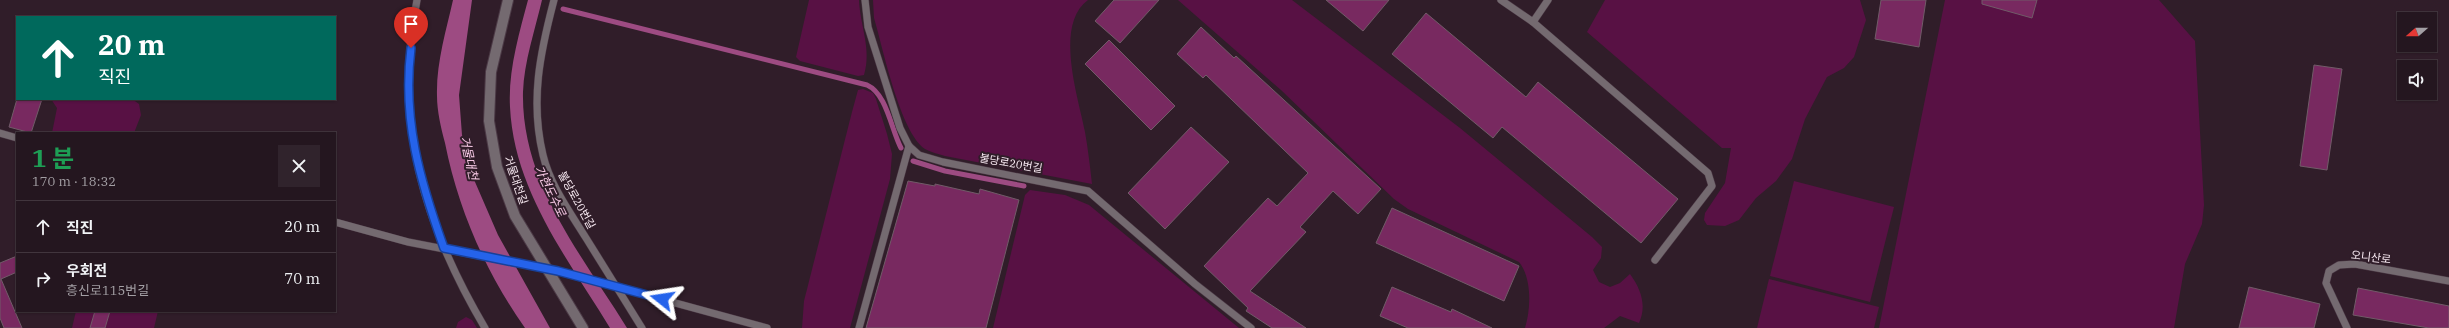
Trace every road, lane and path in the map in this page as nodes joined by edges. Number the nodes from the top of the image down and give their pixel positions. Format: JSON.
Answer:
{"nodes":[{"id":1,"x":418,"y":0,"type":"edge"},
{"id":2,"x":508,"y":0,"type":"edge"},
{"id":3,"x":554,"y":0,"type":"edge"},
{"id":4,"x":865,"y":0,"type":"edge"},
{"id":5,"x":1501,"y":0,"type":"edge"},
{"id":6,"x":1548,"y":0,"type":"edge"},
{"id":7,"x":1533,"y":22,"type":"junction"},
{"id":8,"x":0,"y":133,"type":"edge"},
{"id":9,"x":16,"y":138,"type":"edge"},
{"id":10,"x":908,"y":146,"type":"junction"},
{"id":11,"x":336,"y":222,"type":"edge"},
{"id":12,"x":444,"y":248,"type":"junction"},
{"id":13,"x":1655,"y":260,"type":"dead end"},
{"id":14,"x":554,"y":270,"type":"junction"},
{"id":15,"x":2449,"y":281,"type":"edge"},
{"id":16,"x":616,"y":286,"type":"junction"},
{"id":17,"x":485,"y":328,"type":"edge"},
{"id":18,"x":583,"y":328,"type":"edge"},
{"id":19,"x":642,"y":328,"type":"edge"},
{"id":20,"x":767,"y":328,"type":"edge"},
{"id":21,"x":859,"y":328,"type":"edge"},
{"id":22,"x":1251,"y":328,"type":"edge"},
{"id":23,"x":2346,"y":328,"type":"edge"}],
"edges":[{"from":1,"to":12,"type":"lane"},
{"from":2,"to":14,"type":"street","name":"거물대천길"},
{"from":3,"to":16,"type":"lane","name":"불당로20번길"},
{"from":4,"to":10,"type":"lane"},
{"from":5,"to":7,"type":"lane"},
{"from":6,"to":7,"type":"lane"},
{"from":7,"to":13,"type":"lane"},
{"from":8,"to":9,"type":"lane"},
{"from":10,"to":21,"type":"lane"},
{"from":10,"to":22,"type":"lane","name":"불당로20번길"},
{"from":11,"to":12,"type":"lane"},
{"from":12,"to":14,"type":"lane"},
{"from":12,"to":17,"type":"lane"},
{"from":14,"to":16,"type":"lane"},
{"from":14,"to":18,"type":"street","name":"거물대천길"},
{"from":15,"to":23,"type":"lane","name":"오니산로"},
{"from":16,"to":19,"type":"lane","name":"불당로20번길"},
{"from":16,"to":20,"type":"lane"}]}
